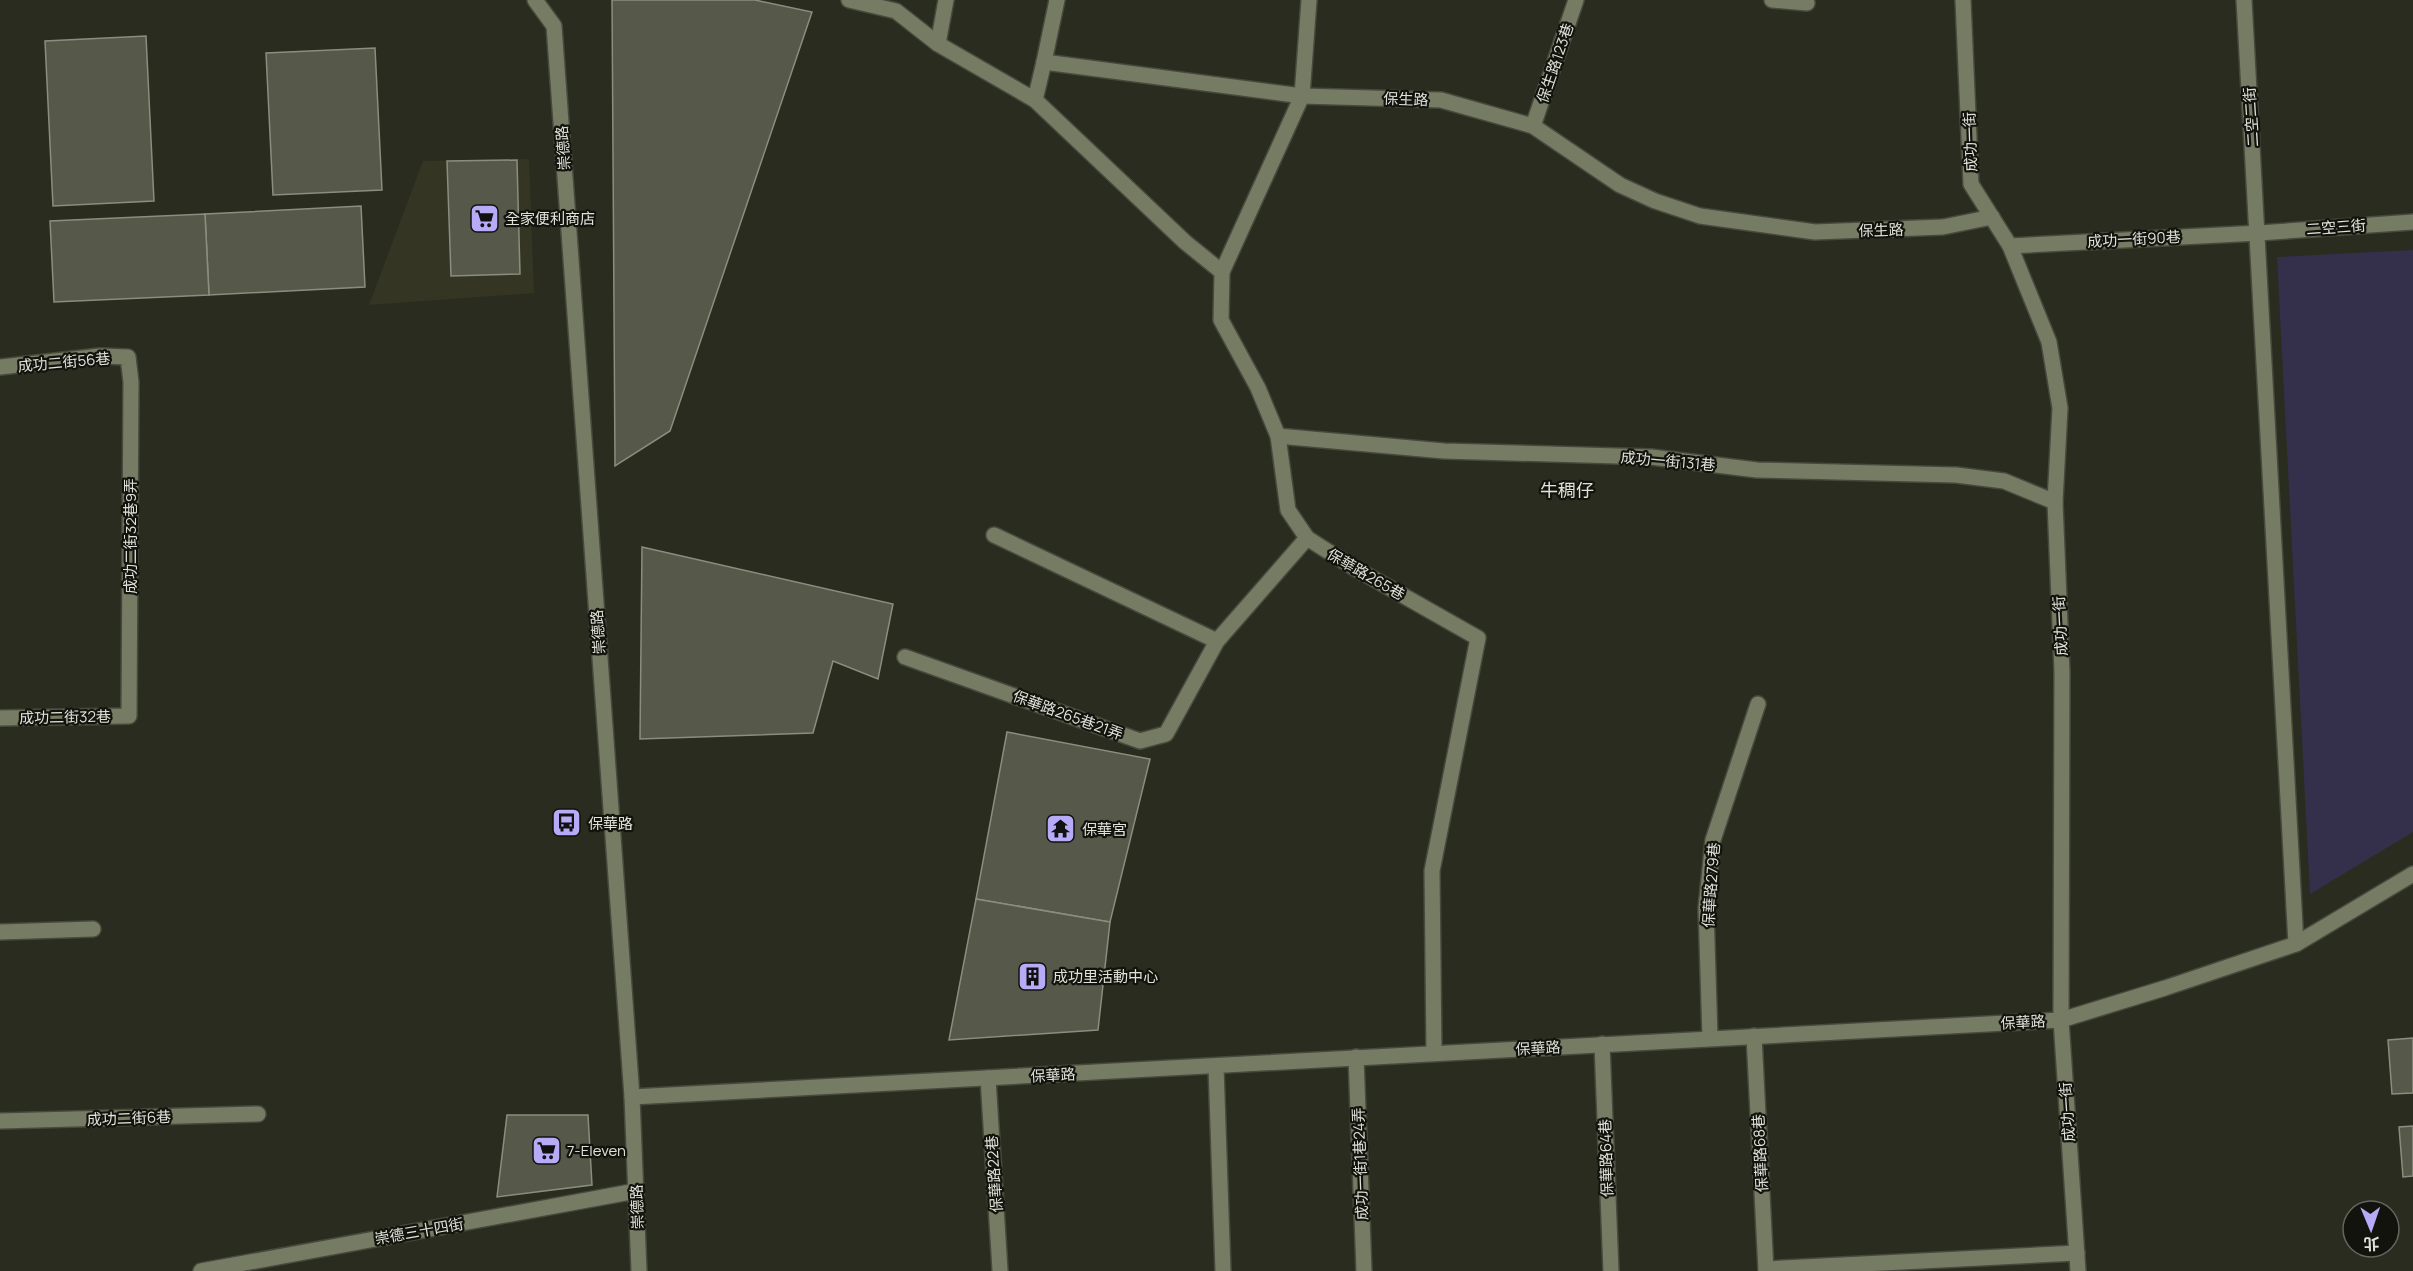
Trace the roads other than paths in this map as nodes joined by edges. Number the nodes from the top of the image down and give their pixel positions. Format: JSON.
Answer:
{"nodes":[{"id":1,"x":535,"y":0,"type":"edge"},
{"id":2,"x":849,"y":0,"type":"edge"},
{"id":3,"x":946,"y":0,"type":"edge"},
{"id":4,"x":1057,"y":0,"type":"edge"},
{"id":5,"x":1309,"y":0,"type":"edge"},
{"id":6,"x":1576,"y":0,"type":"edge"},
{"id":7,"x":1772,"y":0,"type":"edge"},
{"id":8,"x":1964,"y":0,"type":"edge"},
{"id":9,"x":2244,"y":0,"type":"edge"},
{"id":10,"x":1807,"y":3,"type":"dead end"},
{"id":11,"x":938,"y":44,"type":"junction"},
{"id":12,"x":1044,"y":62,"type":"junction"},
{"id":13,"x":1302,"y":96,"type":"junction"},
{"id":14,"x":1035,"y":100,"type":"junction"},
{"id":15,"x":1533,"y":126,"type":"junction"},
{"id":16,"x":1992,"y":217,"type":"junction"},
{"id":17,"x":2413,"y":222,"type":"edge"},
{"id":18,"x":2259,"y":233,"type":"junction"},
{"id":19,"x":2010,"y":246,"type":"junction"},
{"id":20,"x":1222,"y":272,"type":"junction"},
{"id":21,"x":128,"y":357,"type":"joint"},
{"id":22,"x":0,"y":367,"type":"edge"},
{"id":23,"x":1278,"y":436,"type":"junction"},
{"id":24,"x":2055,"y":502,"type":"junction"},
{"id":25,"x":994,"y":536,"type":"dead end"},
{"id":26,"x":1307,"y":538,"type":"junction"},
{"id":27,"x":1217,"y":641,"type":"junction"},
{"id":28,"x":905,"y":657,"type":"dead end"},
{"id":29,"x":1758,"y":704,"type":"dead end"},
{"id":30,"x":129,"y":716,"type":"joint"},
{"id":31,"x":0,"y":718,"type":"edge"},
{"id":32,"x":2413,"y":874,"type":"edge"},
{"id":33,"x":93,"y":929,"type":"dead end"},
{"id":34,"x":0,"y":932,"type":"edge"},
{"id":35,"x":2296,"y":944,"type":"junction"},
{"id":36,"x":2061,"y":1020,"type":"junction"},
{"id":37,"x":1754,"y":1036,"type":"junction"},
{"id":38,"x":1710,"y":1038,"type":"junction"},
{"id":39,"x":1602,"y":1044,"type":"junction"},
{"id":40,"x":1434,"y":1053,"type":"junction"},
{"id":41,"x":1356,"y":1057,"type":"junction"},
{"id":42,"x":1216,"y":1067,"type":"junction"},
{"id":43,"x":988,"y":1078,"type":"junction"},
{"id":44,"x":632,"y":1097,"type":"junction"},
{"id":45,"x":258,"y":1114,"type":"dead end"},
{"id":46,"x":0,"y":1122,"type":"edge"},
{"id":47,"x":636,"y":1191,"type":"junction"},
{"id":48,"x":2077,"y":1253,"type":"junction"},
{"id":49,"x":1000,"y":1270,"type":"edge"},
{"id":50,"x":1766,"y":1270,"type":"edge"},
{"id":51,"x":201,"y":1271,"type":"edge"},
{"id":52,"x":639,"y":1271,"type":"edge"},
{"id":53,"x":1224,"y":1271,"type":"edge"},
{"id":54,"x":1364,"y":1271,"type":"edge"},
{"id":55,"x":1611,"y":1271,"type":"edge"},
{"id":56,"x":2078,"y":1271,"type":"edge"}],
"edges":[{"from":1,"to":44,"type":"street","name":"崇德路"},
{"from":2,"to":11,"type":"street"},
{"from":3,"to":11,"type":"street"},
{"from":4,"to":12,"type":"street"},
{"from":5,"to":13,"type":"street"},
{"from":6,"to":15,"type":"street","name":"保生路123巷"},
{"from":7,"to":10,"type":"street"},
{"from":8,"to":16,"type":"street","name":"成功一街"},
{"from":9,"to":18,"type":"street","name":"二空二街"},
{"from":11,"to":14,"type":"street"},
{"from":12,"to":13,"type":"street","name":"保生路"},
{"from":12,"to":14,"type":"street"},
{"from":13,"to":15,"type":"street","name":"保生路"},
{"from":13,"to":20,"type":"street","name":"保華路265巷"},
{"from":14,"to":20,"type":"street"},
{"from":15,"to":16,"type":"street","name":"保生路"},
{"from":16,"to":19,"type":"street","name":"成功一街"},
{"from":17,"to":18,"type":"street","name":"二空三街"},
{"from":18,"to":19,"type":"street","name":"成功一街90巷"},
{"from":18,"to":35,"type":"street","name":"二空二街"},
{"from":19,"to":24,"type":"street","name":"成功一街"},
{"from":20,"to":23,"type":"street","name":"保華路265巷"},
{"from":21,"to":22,"type":"street","name":"成功二街56巷"},
{"from":21,"to":30,"type":"street","name":"成功二街32巷9弄"},
{"from":23,"to":24,"type":"street","name":"成功一街131巷"},
{"from":23,"to":26,"type":"street","name":"保華路265巷"},
{"from":24,"to":36,"type":"street","name":"成功一街"},
{"from":25,"to":27,"type":"street"},
{"from":26,"to":27,"type":"street","name":"保華路265巷21弄"},
{"from":26,"to":40,"type":"street","name":"保華路265巷"},
{"from":27,"to":28,"type":"street","name":"保華路265巷21弄"},
{"from":29,"to":38,"type":"street","name":"保華路279巷"},
{"from":30,"to":31,"type":"street","name":"成功二街32巷"},
{"from":32,"to":35,"type":"street","name":"保華路"},
{"from":33,"to":34,"type":"street"},
{"from":35,"to":36,"type":"street","name":"保華路"},
{"from":36,"to":37,"type":"street","name":"保華路"},
{"from":36,"to":48,"type":"street","name":"成功一街"},
{"from":37,"to":38,"type":"street","name":"保華路"},
{"from":37,"to":50,"type":"street","name":"保華路68巷"},
{"from":38,"to":39,"type":"street","name":"保華路"},
{"from":39,"to":40,"type":"street","name":"保華路"},
{"from":39,"to":55,"type":"street","name":"保華路64巷"},
{"from":40,"to":41,"type":"street","name":"保華路"},
{"from":41,"to":42,"type":"street","name":"保華路"},
{"from":41,"to":54,"type":"street","name":"成功一街1巷24弄"},
{"from":42,"to":43,"type":"street","name":"保華路"},
{"from":42,"to":53,"type":"street"},
{"from":43,"to":44,"type":"street","name":"保華路"},
{"from":43,"to":49,"type":"street","name":"保華路22巷"},
{"from":44,"to":47,"type":"street","name":"崇德路"},
{"from":45,"to":46,"type":"street","name":"成功二街6巷"},
{"from":47,"to":51,"type":"street","name":"崇德三十四街"},
{"from":47,"to":52,"type":"street","name":"崇德路"},
{"from":48,"to":50,"type":"street"},
{"from":48,"to":56,"type":"street","name":"成功一街"}]}
